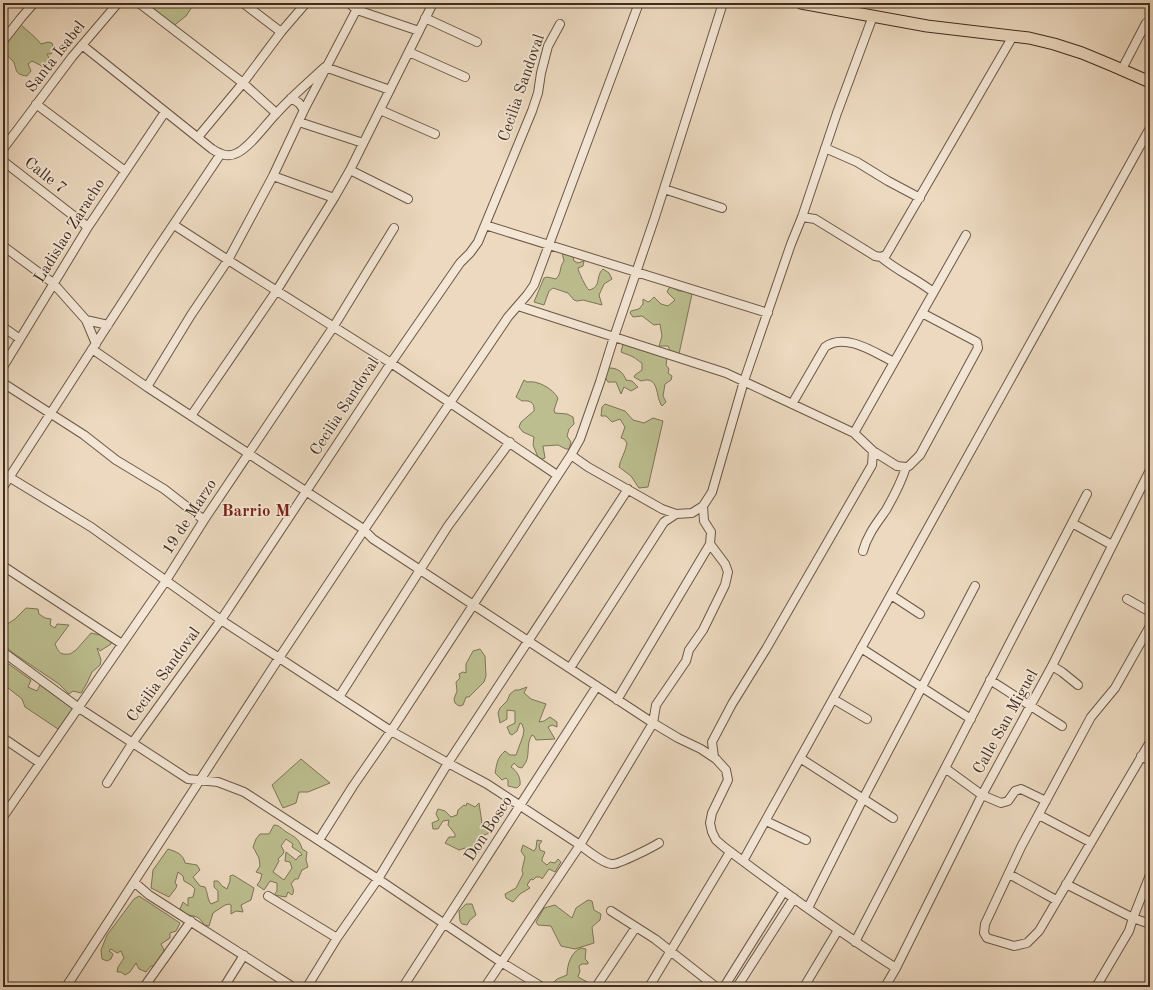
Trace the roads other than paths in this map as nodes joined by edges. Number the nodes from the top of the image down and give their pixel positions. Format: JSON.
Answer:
{"nodes":[{"id":1,"x":34,"y":3,"type":"edge"},
{"id":2,"x":118,"y":3,"type":"edge"},
{"id":3,"x":139,"y":3,"type":"edge"},
{"id":4,"x":243,"y":3,"type":"edge"},
{"id":5,"x":306,"y":3,"type":"edge"},
{"id":6,"x":349,"y":3,"type":"edge"},
{"id":7,"x":433,"y":3,"type":"edge"},
{"id":8,"x":639,"y":3,"type":"edge"},
{"id":9,"x":723,"y":3,"type":"edge"},
{"id":10,"x":801,"y":3,"type":"edge"},
{"id":11,"x":358,"y":6,"type":"edge"},
{"id":12,"x":873,"y":16,"type":"junction"},
{"id":13,"x":425,"y":18,"type":"junction"},
{"id":14,"x":1146,"y":23,"type":"dead end"},
{"id":15,"x":560,"y":24,"type":"dead end"},
{"id":16,"x":419,"y":31,"type":"junction"},
{"id":17,"x":281,"y":32,"type":"junction"},
{"id":18,"x":1013,"y":36,"type":"junction"},
{"id":19,"x":3,"y":41,"type":"edge"},
{"id":20,"x":477,"y":42,"type":"dead end"},
{"id":21,"x":82,"y":45,"type":"junction"},
{"id":22,"x":409,"y":52,"type":"junction"},
{"id":23,"x":325,"y":67,"type":"junction"},
{"id":24,"x":1122,"y":69,"type":"junction"},
{"id":25,"x":465,"y":77,"type":"dead end"},
{"id":26,"x":1150,"y":82,"type":"edge"},
{"id":27,"x":243,"y":83,"type":"junction"},
{"id":28,"x":390,"y":90,"type":"junction"},
{"id":29,"x":291,"y":98,"type":"junction"},
{"id":30,"x":36,"y":104,"type":"junction"},
{"id":31,"x":304,"y":110,"type":"junction"},
{"id":32,"x":380,"y":110,"type":"junction"},
{"id":33,"x":165,"y":112,"type":"junction"},
{"id":34,"x":276,"y":113,"type":"junction"},
{"id":35,"x":298,"y":122,"type":"junction"},
{"id":36,"x":1150,"y":128,"type":"edge"},
{"id":37,"x":435,"y":134,"type":"dead end"},
{"id":38,"x":198,"y":137,"type":"junction"},
{"id":39,"x":363,"y":144,"type":"junction"},
{"id":40,"x":4,"y":146,"type":"edge"},
{"id":41,"x":825,"y":148,"type":"junction"},
{"id":42,"x":220,"y":155,"type":"junction"},
{"id":43,"x":3,"y":161,"type":"edge"},
{"id":44,"x":350,"y":170,"type":"junction"},
{"id":45,"x":125,"y":171,"type":"junction"},
{"id":46,"x":273,"y":176,"type":"junction"},
{"id":47,"x":664,"y":189,"type":"junction"},
{"id":48,"x":334,"y":198,"type":"junction"},
{"id":49,"x":408,"y":198,"type":"dead end"},
{"id":50,"x":920,"y":198,"type":"junction"},
{"id":51,"x":722,"y":208,"type":"dead end"},
{"id":52,"x":802,"y":216,"type":"junction"},
{"id":53,"x":174,"y":225,"type":"junction"},
{"id":54,"x":485,"y":225,"type":"junction"},
{"id":55,"x":88,"y":227,"type":"junction"},
{"id":56,"x":394,"y":228,"type":"dead end"},
{"id":57,"x":966,"y":235,"type":"dead end"},
{"id":58,"x":548,"y":245,"type":"junction"},
{"id":59,"x":3,"y":246,"type":"edge"},
{"id":60,"x":881,"y":257,"type":"junction"},
{"id":61,"x":228,"y":260,"type":"junction"},
{"id":62,"x":636,"y":272,"type":"junction"},
{"id":63,"x":53,"y":283,"type":"junction"},
{"id":64,"x":277,"y":290,"type":"junction"},
{"id":65,"x":933,"y":292,"type":"junction"},
{"id":66,"x":518,"y":306,"type":"junction"},
{"id":67,"x":922,"y":312,"type":"junction"},
{"id":68,"x":768,"y":313,"type":"junction"},
{"id":69,"x":86,"y":320,"type":"junction"},
{"id":70,"x":108,"y":325,"type":"junction"},
{"id":71,"x":334,"y":326,"type":"junction"},
{"id":72,"x":3,"y":327,"type":"edge"},
{"id":73,"x":614,"y":337,"type":"junction"},
{"id":74,"x":20,"y":339,"type":"junction"},
{"id":75,"x":94,"y":346,"type":"junction"},
{"id":76,"x":894,"y":362,"type":"junction"},
{"id":77,"x":390,"y":363,"type":"junction"},
{"id":78,"x":3,"y":367,"type":"edge"},
{"id":79,"x":744,"y":381,"type":"junction"},
{"id":80,"x":3,"y":383,"type":"edge"},
{"id":81,"x":147,"y":387,"type":"junction"},
{"id":82,"x":450,"y":402,"type":"junction"},
{"id":83,"x":792,"y":404,"type":"junction"},
{"id":84,"x":50,"y":414,"type":"junction"},
{"id":85,"x":191,"y":416,"type":"junction"},
{"id":86,"x":854,"y":433,"type":"junction"},
{"id":87,"x":510,"y":442,"type":"junction"},
{"id":88,"x":873,"y":451,"type":"junction"},
{"id":89,"x":249,"y":453,"type":"junction"},
{"id":90,"x":571,"y":455,"type":"junction"},
{"id":91,"x":883,"y":458,"type":"junction"},
{"id":92,"x":872,"y":465,"type":"junction"},
{"id":93,"x":906,"y":467,"type":"junction"},
{"id":94,"x":1150,"y":470,"type":"edge"},
{"id":95,"x":557,"y":475,"type":"junction"},
{"id":96,"x":9,"y":477,"type":"junction"},
{"id":97,"x":3,"y":487,"type":"edge"},
{"id":98,"x":628,"y":489,"type":"junction"},
{"id":99,"x":307,"y":491,"type":"junction"},
{"id":100,"x":1087,"y":494,"type":"dead end"},
{"id":101,"x":703,"y":506,"type":"junction"},
{"id":102,"x":676,"y":514,"type":"junction"},
{"id":103,"x":204,"y":520,"type":"junction"},
{"id":104,"x":1072,"y":523,"type":"junction"},
{"id":105,"x":364,"y":530,"type":"junction"},
{"id":106,"x":710,"y":544,"type":"junction"},
{"id":107,"x":1112,"y":545,"type":"junction"},
{"id":108,"x":863,"y":551,"type":"dead end"},
{"id":109,"x":3,"y":566,"type":"edge"},
{"id":110,"x":420,"y":569,"type":"junction"},
{"id":111,"x":165,"y":582,"type":"junction"},
{"id":112,"x":976,"y":586,"type":"dead end"},
{"id":113,"x":891,"y":595,"type":"junction"},
{"id":114,"x":1128,"y":599,"type":"dead end"},
{"id":115,"x":474,"y":604,"type":"junction"},
{"id":116,"x":1150,"y":612,"type":"edge"},
{"id":117,"x":920,"y":614,"type":"dead end"},
{"id":118,"x":220,"y":620,"type":"junction"},
{"id":119,"x":1150,"y":626,"type":"edge"},
{"id":120,"x":528,"y":640,"type":"junction"},
{"id":121,"x":1147,"y":641,"type":"edge"},
{"id":122,"x":122,"y":644,"type":"junction"},
{"id":123,"x":861,"y":648,"type":"junction"},
{"id":124,"x":3,"y":652,"type":"edge"},
{"id":125,"x":279,"y":658,"type":"junction"},
{"id":126,"x":1052,"y":666,"type":"junction"},
{"id":127,"x":570,"y":668,"type":"junction"},
{"id":128,"x":990,"y":680,"type":"junction"},
{"id":129,"x":1078,"y":685,"type":"dead end"},
{"id":130,"x":597,"y":686,"type":"junction"},
{"id":131,"x":922,"y":688,"type":"junction"},
{"id":132,"x":339,"y":696,"type":"junction"},
{"id":133,"x":617,"y":700,"type":"junction"},
{"id":134,"x":833,"y":700,"type":"junction"},
{"id":135,"x":1030,"y":706,"type":"junction"},
{"id":136,"x":79,"y":708,"type":"junction"},
{"id":137,"x":867,"y":719,"type":"dead end"},
{"id":138,"x":971,"y":719,"type":"junction"},
{"id":139,"x":653,"y":723,"type":"junction"},
{"id":140,"x":1062,"y":726,"type":"dead end"},
{"id":141,"x":392,"y":731,"type":"junction"},
{"id":142,"x":3,"y":738,"type":"edge"},
{"id":143,"x":133,"y":742,"type":"junction"},
{"id":144,"x":712,"y":742,"type":"junction"},
{"id":145,"x":1150,"y":742,"type":"edge"},
{"id":146,"x":696,"y":746,"type":"junction"},
{"id":147,"x":1142,"y":756,"type":"junction"},
{"id":148,"x":714,"y":757,"type":"junction"},
{"id":149,"x":800,"y":758,"type":"junction"},
{"id":150,"x":1150,"y":761,"type":"edge"},
{"id":151,"x":40,"y":763,"type":"junction"},
{"id":152,"x":448,"y":763,"type":"junction"},
{"id":153,"x":945,"y":768,"type":"junction"},
{"id":154,"x":200,"y":780,"type":"junction"},
{"id":155,"x":107,"y":783,"type":"dead end"},
{"id":156,"x":982,"y":795,"type":"junction"},
{"id":157,"x":863,"y":799,"type":"junction"},
{"id":158,"x":1046,"y":801,"type":"junction"},
{"id":159,"x":520,"y":805,"type":"junction"},
{"id":160,"x":1039,"y":815,"type":"junction"},
{"id":161,"x":3,"y":816,"type":"edge"},
{"id":162,"x":893,"y":818,"type":"dead end"},
{"id":163,"x":766,"y":821,"type":"junction"},
{"id":164,"x":318,"y":840,"type":"junction"},
{"id":165,"x":806,"y":840,"type":"dead end"},
{"id":166,"x":1090,"y":842,"type":"junction"},
{"id":167,"x":659,"y":843,"type":"dead end"},
{"id":168,"x":580,"y":845,"type":"junction"},
{"id":169,"x":730,"y":852,"type":"junction"},
{"id":170,"x":743,"y":861,"type":"junction"},
{"id":171,"x":1009,"y":874,"type":"junction"},
{"id":172,"x":1150,"y":875,"type":"edge"},
{"id":173,"x":378,"y":879,"type":"junction"},
{"id":174,"x":134,"y":882,"type":"junction"},
{"id":175,"x":1066,"y":884,"type":"junction"},
{"id":176,"x":784,"y":891,"type":"junction"},
{"id":177,"x":268,"y":896,"type":"dead end"},
{"id":178,"x":794,"y":898,"type":"junction"},
{"id":179,"x":1056,"y":900,"type":"junction"},
{"id":180,"x":808,"y":908,"type":"junction"},
{"id":181,"x":611,"y":911,"type":"dead end"},
{"id":182,"x":1133,"y":918,"type":"junction"},
{"id":183,"x":191,"y":921,"type":"junction"},
{"id":184,"x":444,"y":924,"type":"junction"},
{"id":185,"x":1150,"y":924,"type":"edge"},
{"id":186,"x":636,"y":927,"type":"junction"},
{"id":187,"x":838,"y":930,"type":"junction"},
{"id":188,"x":337,"y":938,"type":"junction"},
{"id":189,"x":855,"y":942,"type":"junction"},
{"id":190,"x":670,"y":952,"type":"junction"},
{"id":191,"x":244,"y":955,"type":"junction"},
{"id":192,"x":501,"y":962,"type":"junction"},
{"id":193,"x":896,"y":968,"type":"junction"},
{"id":194,"x":66,"y":987,"type":"edge"},
{"id":195,"x":144,"y":987,"type":"edge"},
{"id":196,"x":224,"y":987,"type":"edge"},
{"id":197,"x":293,"y":987,"type":"edge"},
{"id":198,"x":308,"y":987,"type":"edge"},
{"id":199,"x":403,"y":987,"type":"edge"},
{"id":200,"x":485,"y":987,"type":"edge"},
{"id":201,"x":542,"y":987,"type":"edge"},
{"id":202,"x":596,"y":987,"type":"edge"},
{"id":203,"x":648,"y":987,"type":"edge"},
{"id":204,"x":716,"y":987,"type":"edge"},
{"id":205,"x":724,"y":987,"type":"edge"},
{"id":206,"x":737,"y":987,"type":"edge"},
{"id":207,"x":804,"y":987,"type":"edge"},
{"id":208,"x":885,"y":987,"type":"edge"},
{"id":209,"x":1096,"y":987,"type":"edge"}],
"edges":[{"from":1,"to":19,"type":"street"},
{"from":2,"to":21,"type":"street","name":"Santa Isabel"},
{"from":3,"to":27,"type":"street"},
{"from":4,"to":17,"type":"street"},
{"from":5,"to":17,"type":"street"},
{"from":6,"to":11,"type":"street"},
{"from":7,"to":13,"type":"street"},
{"from":8,"to":58,"type":"street"},
{"from":9,"to":47,"type":"street"},
{"from":10,"to":12,"type":"main road"},
{"from":11,"to":16,"type":"street"},
{"from":11,"to":23,"type":"street"},
{"from":12,"to":18,"type":"main road"},
{"from":12,"to":41,"type":"street"},
{"from":13,"to":16,"type":"street"},
{"from":13,"to":20,"type":"street"},
{"from":14,"to":24,"type":"street"},
{"from":15,"to":54,"type":"street","name":"Cecilia Sandoval"},
{"from":16,"to":22,"type":"street"},
{"from":17,"to":27,"type":"street"},
{"from":18,"to":24,"type":"main road"},
{"from":18,"to":50,"type":"street"},
{"from":21,"to":30,"type":"street","name":"Santa Isabel"},
{"from":21,"to":33,"type":"street"},
{"from":22,"to":25,"type":"street"},
{"from":22,"to":28,"type":"street"},
{"from":23,"to":28,"type":"street"},
{"from":23,"to":29,"type":"street"},
{"from":23,"to":31,"type":"street"},
{"from":24,"to":26,"type":"main road"},
{"from":27,"to":34,"type":"street"},
{"from":27,"to":38,"type":"street"},
{"from":28,"to":32,"type":"street"},
{"from":29,"to":31,"type":"street"},
{"from":29,"to":34,"type":"street"},
{"from":30,"to":40,"type":"street","name":"Santa Isabel"},
{"from":30,"to":45,"type":"street"},
{"from":31,"to":35,"type":"street"},
{"from":32,"to":37,"type":"street"},
{"from":32,"to":39,"type":"street"},
{"from":33,"to":38,"type":"street"},
{"from":33,"to":45,"type":"street","name":"Ladislao Zaracho"},
{"from":34,"to":42,"type":"street"},
{"from":35,"to":39,"type":"street"},
{"from":35,"to":46,"type":"street"},
{"from":36,"to":113,"type":"street"},
{"from":38,"to":42,"type":"street"},
{"from":39,"to":44,"type":"street"},
{"from":41,"to":50,"type":"street"},
{"from":41,"to":52,"type":"street"},
{"from":42,"to":53,"type":"street"},
{"from":43,"to":55,"type":"street","name":"Calle 7"},
{"from":44,"to":48,"type":"street"},
{"from":44,"to":49,"type":"street"},
{"from":45,"to":55,"type":"street","name":"Ladislao Zaracho"},
{"from":46,"to":48,"type":"street"},
{"from":46,"to":61,"type":"street"},
{"from":47,"to":51,"type":"street"},
{"from":47,"to":62,"type":"street"},
{"from":48,"to":64,"type":"street"},
{"from":50,"to":60,"type":"street"},
{"from":52,"to":60,"type":"street"},
{"from":52,"to":68,"type":"street"},
{"from":53,"to":61,"type":"street"},
{"from":53,"to":70,"type":"street"},
{"from":54,"to":58,"type":"street"},
{"from":54,"to":77,"type":"street","name":"Cecilia Sandoval"},
{"from":55,"to":63,"type":"street","name":"Ladislao Zaracho"},
{"from":56,"to":71,"type":"street","name":"19 de Marzo"},
{"from":57,"to":65,"type":"street"},
{"from":58,"to":62,"type":"street"},
{"from":58,"to":66,"type":"street"},
{"from":59,"to":63,"type":"street"},
{"from":60,"to":65,"type":"street"},
{"from":61,"to":64,"type":"street"},
{"from":61,"to":81,"type":"street"},
{"from":62,"to":68,"type":"street"},
{"from":62,"to":73,"type":"street"},
{"from":63,"to":69,"type":"street"},
{"from":63,"to":74,"type":"street","name":"Ladislao Zaracho"},
{"from":64,"to":71,"type":"street"},
{"from":64,"to":85,"type":"street"},
{"from":65,"to":67,"type":"street"},
{"from":66,"to":73,"type":"street"},
{"from":66,"to":82,"type":"street"},
{"from":67,"to":76,"type":"street"},
{"from":67,"to":93,"type":"street"},
{"from":68,"to":79,"type":"street"},
{"from":69,"to":70,"type":"street"},
{"from":69,"to":75,"type":"street"},
{"from":70,"to":75,"type":"street"},
{"from":71,"to":77,"type":"street"},
{"from":71,"to":89,"type":"street","name":"19 de Marzo"},
{"from":72,"to":74,"type":"street"},
{"from":73,"to":79,"type":"street"},
{"from":73,"to":90,"type":"street"},
{"from":74,"to":78,"type":"street","name":"Ladislao Zaracho"},
{"from":75,"to":81,"type":"street"},
{"from":75,"to":84,"type":"street"},
{"from":76,"to":83,"type":"street"},
{"from":76,"to":86,"type":"street"},
{"from":77,"to":82,"type":"street"},
{"from":77,"to":99,"type":"street","name":"Cecilia Sandoval"},
{"from":79,"to":83,"type":"street"},
{"from":79,"to":101,"type":"street"},
{"from":80,"to":84,"type":"street"},
{"from":81,"to":85,"type":"street"},
{"from":82,"to":87,"type":"street"},
{"from":82,"to":105,"type":"street"},
{"from":83,"to":86,"type":"street"},
{"from":84,"to":96,"type":"street"},
{"from":84,"to":103,"type":"street"},
{"from":85,"to":89,"type":"street"},
{"from":86,"to":88,"type":"street"},
{"from":87,"to":95,"type":"street"},
{"from":87,"to":110,"type":"street"},
{"from":88,"to":91,"type":"street"},
{"from":88,"to":92,"type":"street"},
{"from":89,"to":99,"type":"street"},
{"from":89,"to":103,"type":"street","name":"19 de Marzo"},
{"from":90,"to":95,"type":"street"},
{"from":90,"to":98,"type":"street"},
{"from":91,"to":92,"type":"street"},
{"from":91,"to":93,"type":"street"},
{"from":92,"to":144,"type":"street"},
{"from":93,"to":108,"type":"street"},
{"from":94,"to":107,"type":"street","name":"Calle San Miguel"},
{"from":95,"to":115,"type":"street"},
{"from":96,"to":97,"type":"street"},
{"from":96,"to":111,"type":"street"},
{"from":98,"to":102,"type":"street"},
{"from":98,"to":120,"type":"street"},
{"from":99,"to":105,"type":"street"},
{"from":99,"to":118,"type":"street","name":"Cecilia Sandoval"},
{"from":100,"to":104,"type":"street"},
{"from":101,"to":102,"type":"street"},
{"from":101,"to":106,"type":"street"},
{"from":102,"to":127,"type":"street"},
{"from":103,"to":111,"type":"street","name":"19 de Marzo"},
{"from":104,"to":107,"type":"street"},
{"from":104,"to":128,"type":"street"},
{"from":105,"to":110,"type":"street"},
{"from":105,"to":125,"type":"street"},
{"from":106,"to":133,"type":"street"},
{"from":106,"to":139,"type":"street"},
{"from":107,"to":126,"type":"street","name":"Calle San Miguel"},
{"from":109,"to":122,"type":"street"},
{"from":110,"to":115,"type":"street"},
{"from":110,"to":132,"type":"street"},
{"from":111,"to":118,"type":"street"},
{"from":111,"to":122,"type":"street","name":"19 de Marzo"},
{"from":112,"to":131,"type":"street"},
{"from":113,"to":117,"type":"street"},
{"from":113,"to":123,"type":"street"},
{"from":114,"to":116,"type":"street"},
{"from":115,"to":120,"type":"street"},
{"from":115,"to":141,"type":"street"},
{"from":118,"to":125,"type":"street"},
{"from":118,"to":143,"type":"street","name":"Cecilia Sandoval"},
{"from":119,"to":121,"type":"street"},
{"from":120,"to":127,"type":"street"},
{"from":120,"to":152,"type":"street"},
{"from":121,"to":158,"type":"street"},
{"from":122,"to":136,"type":"street","name":"19 de Marzo"},
{"from":123,"to":131,"type":"street"},
{"from":123,"to":134,"type":"street"},
{"from":124,"to":136,"type":"street"},
{"from":125,"to":132,"type":"street"},
{"from":125,"to":154,"type":"street"},
{"from":126,"to":129,"type":"street"},
{"from":126,"to":135,"type":"street","name":"Calle San Miguel"},
{"from":127,"to":130,"type":"street"},
{"from":128,"to":135,"type":"street"},
{"from":128,"to":138,"type":"street"},
{"from":130,"to":133,"type":"street"},
{"from":130,"to":159,"type":"street","name":"Don Bosco"},
{"from":131,"to":138,"type":"street"},
{"from":131,"to":157,"type":"street"},
{"from":132,"to":141,"type":"street"},
{"from":133,"to":139,"type":"street"},
{"from":134,"to":137,"type":"street"},
{"from":134,"to":149,"type":"street"},
{"from":135,"to":140,"type":"street"},
{"from":135,"to":156,"type":"street","name":"Calle San Miguel"},
{"from":136,"to":143,"type":"street"},
{"from":136,"to":151,"type":"street","name":"19 de Marzo"},
{"from":138,"to":153,"type":"street"},
{"from":139,"to":146,"type":"street"},
{"from":139,"to":168,"type":"street"},
{"from":141,"to":152,"type":"street"},
{"from":141,"to":164,"type":"street"},
{"from":142,"to":151,"type":"street"},
{"from":143,"to":154,"type":"street"},
{"from":143,"to":155,"type":"street","name":"Cecilia Sandoval"},
{"from":144,"to":146,"type":"street"},
{"from":144,"to":148,"type":"street"},
{"from":145,"to":147,"type":"street"},
{"from":146,"to":148,"type":"street"},
{"from":147,"to":150,"type":"street"},
{"from":147,"to":166,"type":"street"},
{"from":148,"to":169,"type":"street"},
{"from":149,"to":157,"type":"street"},
{"from":149,"to":163,"type":"street"},
{"from":151,"to":161,"type":"street","name":"19 de Marzo"},
{"from":152,"to":159,"type":"street"},
{"from":152,"to":173,"type":"street"},
{"from":153,"to":156,"type":"street"},
{"from":153,"to":189,"type":"street"},
{"from":154,"to":164,"type":"street"},
{"from":154,"to":174,"type":"street"},
{"from":156,"to":158,"type":"street"},
{"from":156,"to":193,"type":"street","name":"Calle San Miguel"},
{"from":157,"to":162,"type":"street"},
{"from":157,"to":180,"type":"street"},
{"from":158,"to":160,"type":"street"},
{"from":159,"to":168,"type":"street"},
{"from":159,"to":184,"type":"street","name":"Don Bosco"},
{"from":160,"to":166,"type":"street"},
{"from":160,"to":171,"type":"street"},
{"from":163,"to":165,"type":"street"},
{"from":163,"to":170,"type":"street"},
{"from":164,"to":173,"type":"street"},
{"from":166,"to":175,"type":"street"},
{"from":167,"to":168,"type":"street"},
{"from":168,"to":192,"type":"street"},
{"from":169,"to":170,"type":"street"},
{"from":169,"to":190,"type":"street"},
{"from":170,"to":176,"type":"street"},
{"from":171,"to":179,"type":"street"},
{"from":171,"to":179,"type":"street"},
{"from":172,"to":182,"type":"street"},
{"from":173,"to":184,"type":"street"},
{"from":173,"to":188,"type":"street"},
{"from":174,"to":183,"type":"street"},
{"from":174,"to":194,"type":"street"},
{"from":175,"to":179,"type":"street"},
{"from":175,"to":182,"type":"street"},
{"from":176,"to":178,"type":"street"},
{"from":176,"to":205,"type":"street"},
{"from":177,"to":188,"type":"street"},
{"from":178,"to":180,"type":"street"},
{"from":178,"to":206,"type":"street"},
{"from":180,"to":187,"type":"street"},
{"from":181,"to":186,"type":"street"},
{"from":182,"to":185,"type":"street"},
{"from":182,"to":209,"type":"street"},
{"from":183,"to":191,"type":"street"},
{"from":183,"to":195,"type":"street"},
{"from":184,"to":192,"type":"street"},
{"from":184,"to":199,"type":"street","name":"Don Bosco"},
{"from":186,"to":190,"type":"street"},
{"from":186,"to":202,"type":"street"},
{"from":187,"to":189,"type":"street"},
{"from":187,"to":207,"type":"street"},
{"from":188,"to":198,"type":"street"},
{"from":189,"to":193,"type":"street"},
{"from":190,"to":203,"type":"street"},
{"from":190,"to":204,"type":"street"},
{"from":191,"to":196,"type":"street"},
{"from":191,"to":197,"type":"street"},
{"from":192,"to":200,"type":"street"},
{"from":192,"to":201,"type":"street"},
{"from":193,"to":208,"type":"street","name":"Calle San Miguel"}]}
